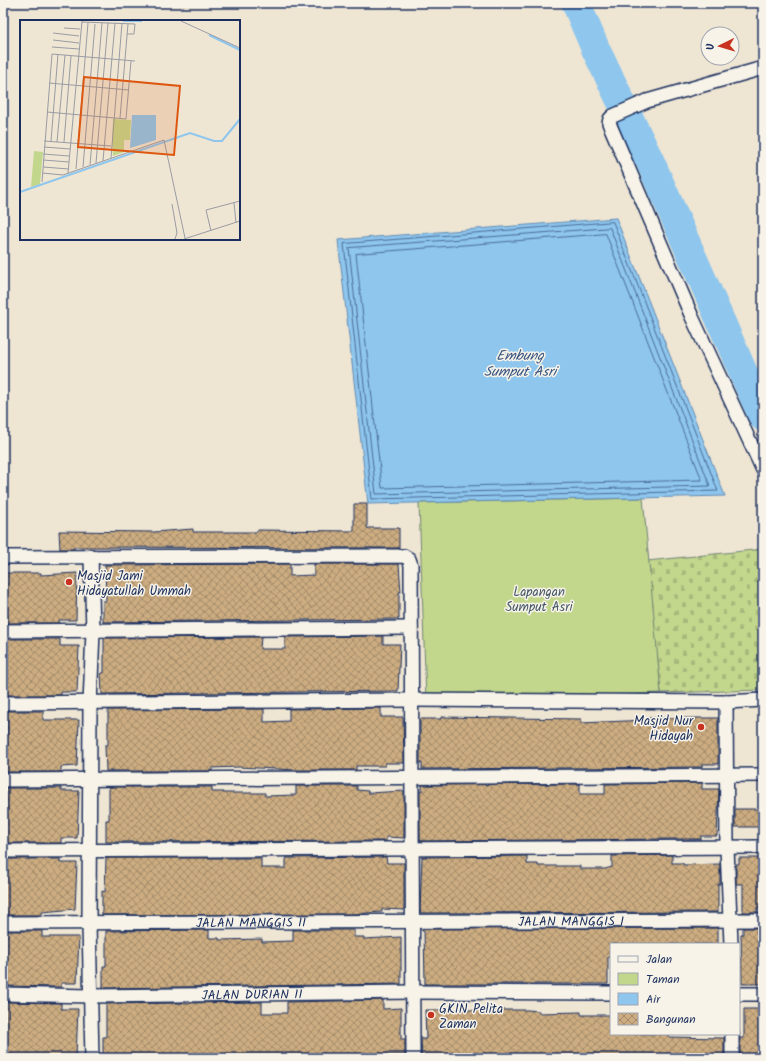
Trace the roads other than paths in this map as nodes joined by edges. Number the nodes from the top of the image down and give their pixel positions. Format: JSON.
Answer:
{"nodes":[{"id":1,"x":763,"y":68,"type":"edge"},
{"id":2,"x":763,"y":470,"type":"edge"},
{"id":3,"x":91,"y":556,"type":"junction"},
{"id":4,"x":3,"y":558,"type":"edge"},
{"id":5,"x":410,"y":628,"type":"junction"},
{"id":6,"x":3,"y":631,"type":"edge"},
{"id":7,"x":93,"y":631,"type":"junction"},
{"id":8,"x":412,"y":700,"type":"junction"},
{"id":9,"x":763,"y":700,"type":"edge"},
{"id":10,"x":726,"y":702,"type":"junction"},
{"id":11,"x":3,"y":704,"type":"edge"},
{"id":12,"x":90,"y":704,"type":"junction"},
{"id":13,"x":763,"y":775,"type":"edge"},
{"id":14,"x":727,"y":776,"type":"junction"},
{"id":15,"x":412,"y":778,"type":"junction"},
{"id":16,"x":3,"y":780,"type":"edge"},
{"id":17,"x":90,"y":780,"type":"junction"},
{"id":18,"x":763,"y":847,"type":"edge"},
{"id":19,"x":727,"y":848,"type":"junction"},
{"id":20,"x":412,"y":849,"type":"junction"},
{"id":21,"x":3,"y":851,"type":"edge"},
{"id":22,"x":90,"y":852,"type":"junction"},
{"id":23,"x":763,"y":920,"type":"edge"},
{"id":24,"x":730,"y":921,"type":"junction"},
{"id":25,"x":412,"y":922,"type":"junction"},
{"id":26,"x":3,"y":923,"type":"edge"},
{"id":27,"x":89,"y":924,"type":"junction"},
{"id":28,"x":731,"y":943,"type":"edge"},
{"id":29,"x":414,"y":992,"type":"junction"},
{"id":30,"x":610,"y":993,"type":"edge"},
{"id":31,"x":3,"y":994,"type":"edge"},
{"id":32,"x":740,"y":994,"type":"edge"},
{"id":33,"x":763,"y":994,"type":"edge"},
{"id":34,"x":90,"y":996,"type":"junction"},
{"id":35,"x":732,"y":1035,"type":"edge"},
{"id":36,"x":92,"y":1058,"type":"edge"},
{"id":37,"x":412,"y":1058,"type":"edge"},
{"id":38,"x":732,"y":1058,"type":"edge"}],
"edges":[{"from":1,"to":2,"type":"street"},
{"from":3,"to":4,"type":"street"},
{"from":3,"to":5,"type":"street"},
{"from":3,"to":7,"type":"street"},
{"from":5,"to":7,"type":"street"},
{"from":5,"to":8,"type":"street"},
{"from":6,"to":7,"type":"street"},
{"from":7,"to":12,"type":"street"},
{"from":8,"to":10,"type":"street"},
{"from":8,"to":12,"type":"street"},
{"from":8,"to":15,"type":"street"},
{"from":9,"to":10,"type":"street"},
{"from":10,"to":14,"type":"street"},
{"from":11,"to":12,"type":"street"},
{"from":12,"to":17,"type":"street"},
{"from":13,"to":14,"type":"street"},
{"from":14,"to":15,"type":"street"},
{"from":14,"to":19,"type":"street"},
{"from":15,"to":17,"type":"street"},
{"from":15,"to":20,"type":"street"},
{"from":16,"to":17,"type":"street"},
{"from":17,"to":22,"type":"street"},
{"from":18,"to":19,"type":"street"},
{"from":19,"to":20,"type":"street"},
{"from":19,"to":24,"type":"street"},
{"from":20,"to":22,"type":"street"},
{"from":20,"to":25,"type":"street"},
{"from":21,"to":22,"type":"street"},
{"from":22,"to":27,"type":"street"},
{"from":23,"to":24,"type":"street","name":"JALAN MANGGIS I"},
{"from":24,"to":25,"type":"street","name":"JALAN MANGGIS I"},
{"from":24,"to":28,"type":"street"},
{"from":25,"to":27,"type":"street","name":"JALAN MANGGIS II"},
{"from":25,"to":29,"type":"street"},
{"from":26,"to":27,"type":"street","name":"JALAN MANGGIS II"},
{"from":27,"to":34,"type":"street"},
{"from":29,"to":30,"type":"street","name":"JALAN DURIAN II"},
{"from":29,"to":34,"type":"street","name":"JALAN DURIAN II"},
{"from":29,"to":37,"type":"street"},
{"from":31,"to":34,"type":"street","name":"JALAN DURIAN II"},
{"from":32,"to":33,"type":"street"},
{"from":34,"to":36,"type":"street"},
{"from":35,"to":38,"type":"street"}]}
